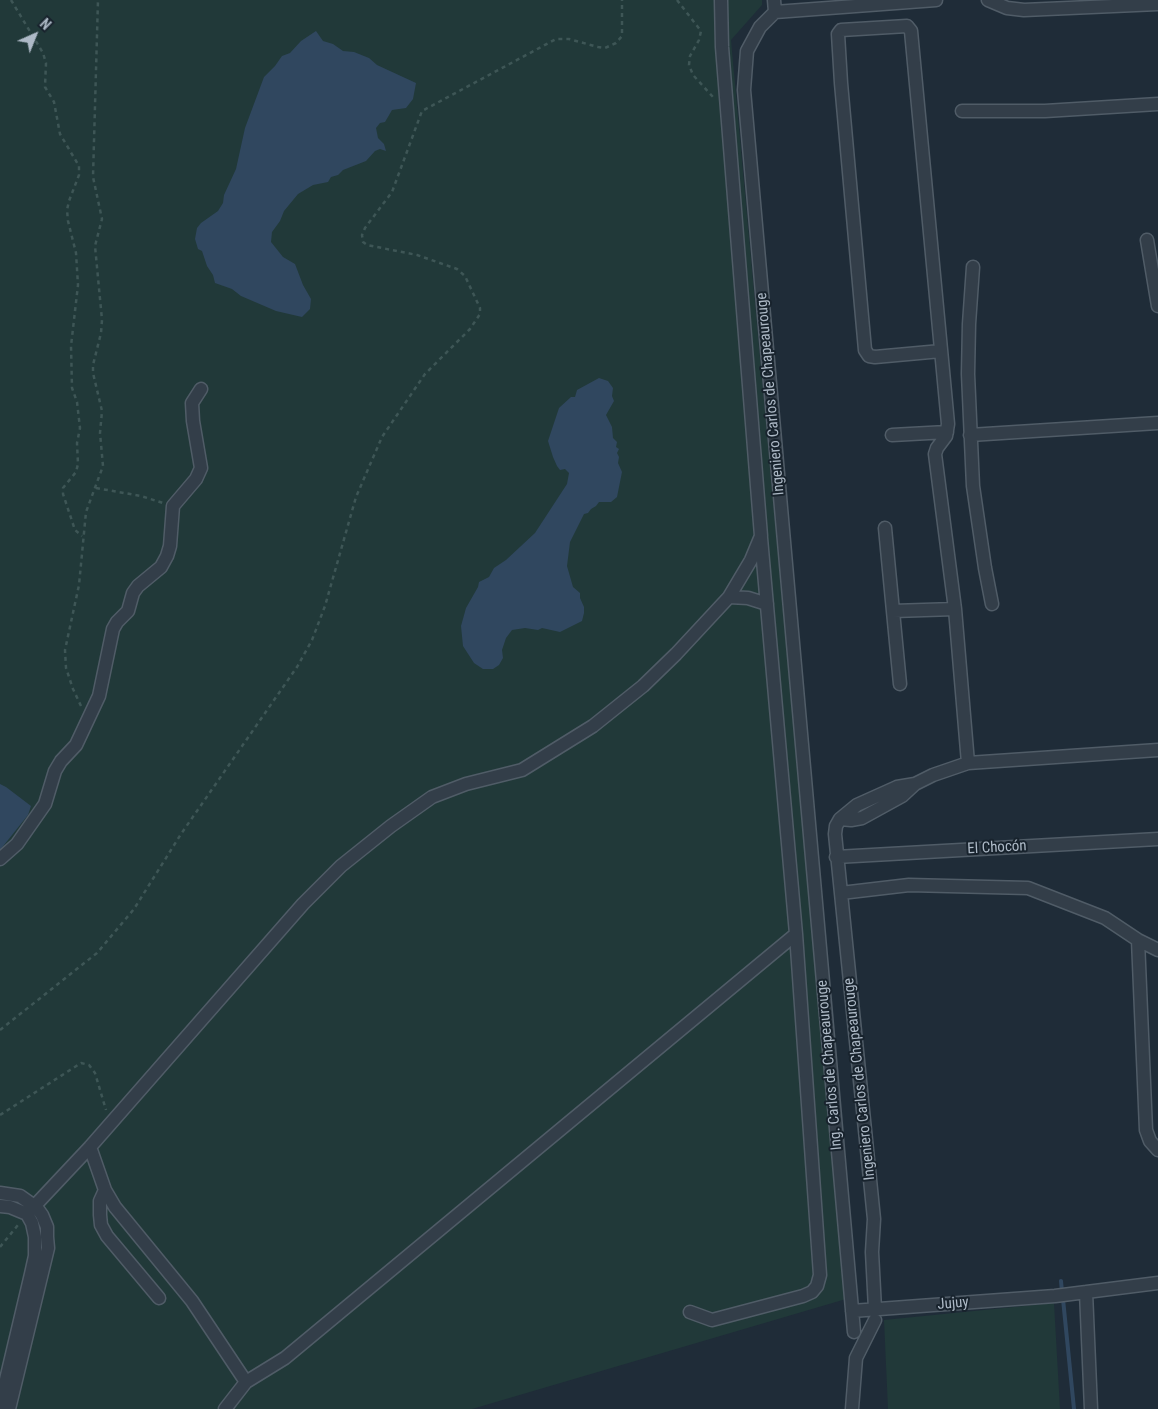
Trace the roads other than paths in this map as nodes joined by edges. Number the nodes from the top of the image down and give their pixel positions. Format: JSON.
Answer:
{"nodes":[{"id":1,"x":721,"y":0,"type":"edge"},
{"id":2,"x":936,"y":0,"type":"edge"},
{"id":3,"x":988,"y":0,"type":"edge"},
{"id":4,"x":1158,"y":4,"type":"edge"},
{"id":5,"x":774,"y":6,"type":"edge"},
{"id":6,"x":1158,"y":104,"type":"edge"},
{"id":7,"x":962,"y":111,"type":"dead end"},
{"id":8,"x":1147,"y":240,"type":"dead end"},
{"id":9,"x":973,"y":267,"type":"dead end"},
{"id":10,"x":1158,"y":306,"type":"edge"},
{"id":11,"x":941,"y":351,"type":"junction"},
{"id":12,"x":201,"y":388,"type":"dead end"},
{"id":13,"x":1158,"y":423,"type":"edge"},
{"id":14,"x":946,"y":432,"type":"junction"},
{"id":15,"x":892,"y":435,"type":"dead end"},
{"id":16,"x":970,"y":435,"type":"junction"},
{"id":17,"x":885,"y":528,"type":"dead end"},
{"id":18,"x":761,"y":536,"type":"junction"},
{"id":19,"x":729,"y":598,"type":"junction"},
{"id":20,"x":767,"y":604,"type":"junction"},
{"id":21,"x":992,"y":604,"type":"dead end"},
{"id":22,"x":954,"y":609,"type":"junction"},
{"id":23,"x":893,"y":612,"type":"junction"},
{"id":24,"x":900,"y":684,"type":"dead end"},
{"id":25,"x":1158,"y":750,"type":"edge"},
{"id":26,"x":968,"y":763,"type":"junction"},
{"id":27,"x":807,"y":798,"type":"joint"},
{"id":28,"x":1158,"y":839,"type":"edge"},
{"id":29,"x":836,"y":854,"type":"junction"},
{"id":30,"x":0,"y":858,"type":"edge"},
{"id":31,"x":841,"y":893,"type":"junction"},
{"id":32,"x":796,"y":934,"type":"junction"},
{"id":33,"x":1138,"y":940,"type":"junction"},
{"id":34,"x":1158,"y":950,"type":"edge"},
{"id":35,"x":90,"y":1147,"type":"junction"},
{"id":36,"x":1158,"y":1150,"type":"edge"},
{"id":37,"x":105,"y":1190,"type":"junction"},
{"id":38,"x":0,"y":1194,"type":"edge"},
{"id":39,"x":0,"y":1206,"type":"edge"},
{"id":40,"x":31,"y":1210,"type":"junction"},
{"id":41,"x":1158,"y":1283,"type":"edge"},
{"id":42,"x":1086,"y":1292,"type":"junction"},
{"id":43,"x":159,"y":1298,"type":"dead end"},
{"id":44,"x":852,"y":1311,"type":"junction"},
{"id":45,"x":690,"y":1312,"type":"dead end"},
{"id":46,"x":879,"y":1313,"type":"junction"},
{"id":47,"x":854,"y":1332,"type":"dead end"},
{"id":48,"x":246,"y":1382,"type":"junction"},
{"id":49,"x":0,"y":1405,"type":"edge"},
{"id":50,"x":9,"y":1409,"type":"edge"},
{"id":51,"x":225,"y":1409,"type":"edge"},
{"id":52,"x":852,"y":1409,"type":"edge"},
{"id":53,"x":1091,"y":1409,"type":"edge"}],
"edges":[{"from":1,"to":18,"type":"street"},
{"from":2,"to":5,"type":"street"},
{"from":3,"to":4,"type":"street"},
{"from":5,"to":27,"type":"street","name":"Ingeniero Carlos de Chapeaurouge"},
{"from":6,"to":7,"type":"street"},
{"from":8,"to":10,"type":"street"},
{"from":9,"to":16,"type":"street"},
{"from":11,"to":11,"type":"street"},
{"from":11,"to":14,"type":"street"},
{"from":12,"to":30,"type":"street"},
{"from":13,"to":16,"type":"street"},
{"from":14,"to":15,"type":"street"},
{"from":14,"to":22,"type":"street"},
{"from":16,"to":21,"type":"street"},
{"from":17,"to":23,"type":"street"},
{"from":18,"to":19,"type":"street"},
{"from":18,"to":20,"type":"street"},
{"from":19,"to":20,"type":"street"},
{"from":19,"to":35,"type":"street"},
{"from":20,"to":32,"type":"street"},
{"from":22,"to":23,"type":"street"},
{"from":22,"to":26,"type":"street"},
{"from":23,"to":24,"type":"street"},
{"from":25,"to":26,"type":"street"},
{"from":26,"to":29,"type":"street","name":"Ingeniero Carlos de Chapeaurouge"},
{"from":27,"to":44,"type":"street","name":"Ing. Carlos de Chapeaurouge"},
{"from":28,"to":29,"type":"street","name":"El Chocón"},
{"from":29,"to":31,"type":"street","name":"Ingeniero Carlos de Chapeaurouge"},
{"from":31,"to":33,"type":"street"},
{"from":31,"to":46,"type":"street","name":"Ingeniero Carlos de Chapeaurouge"},
{"from":32,"to":45,"type":"street"},
{"from":32,"to":48,"type":"street"},
{"from":33,"to":34,"type":"street"},
{"from":33,"to":36,"type":"street"},
{"from":35,"to":37,"type":"street"},
{"from":35,"to":40,"type":"street"},
{"from":37,"to":43,"type":"street"},
{"from":37,"to":48,"type":"street"},
{"from":38,"to":40,"type":"street"},
{"from":39,"to":40,"type":"street"},
{"from":40,"to":49,"type":"street"},
{"from":40,"to":50,"type":"street"},
{"from":41,"to":42,"type":"street"},
{"from":42,"to":46,"type":"street","name":"Jujuy"},
{"from":42,"to":53,"type":"street"},
{"from":44,"to":46,"type":"street","name":"Jujuy"},
{"from":44,"to":47,"type":"street","name":"Ing. Carlos de Chapeaurouge"},
{"from":46,"to":52,"type":"street"},
{"from":48,"to":51,"type":"street"}]}
